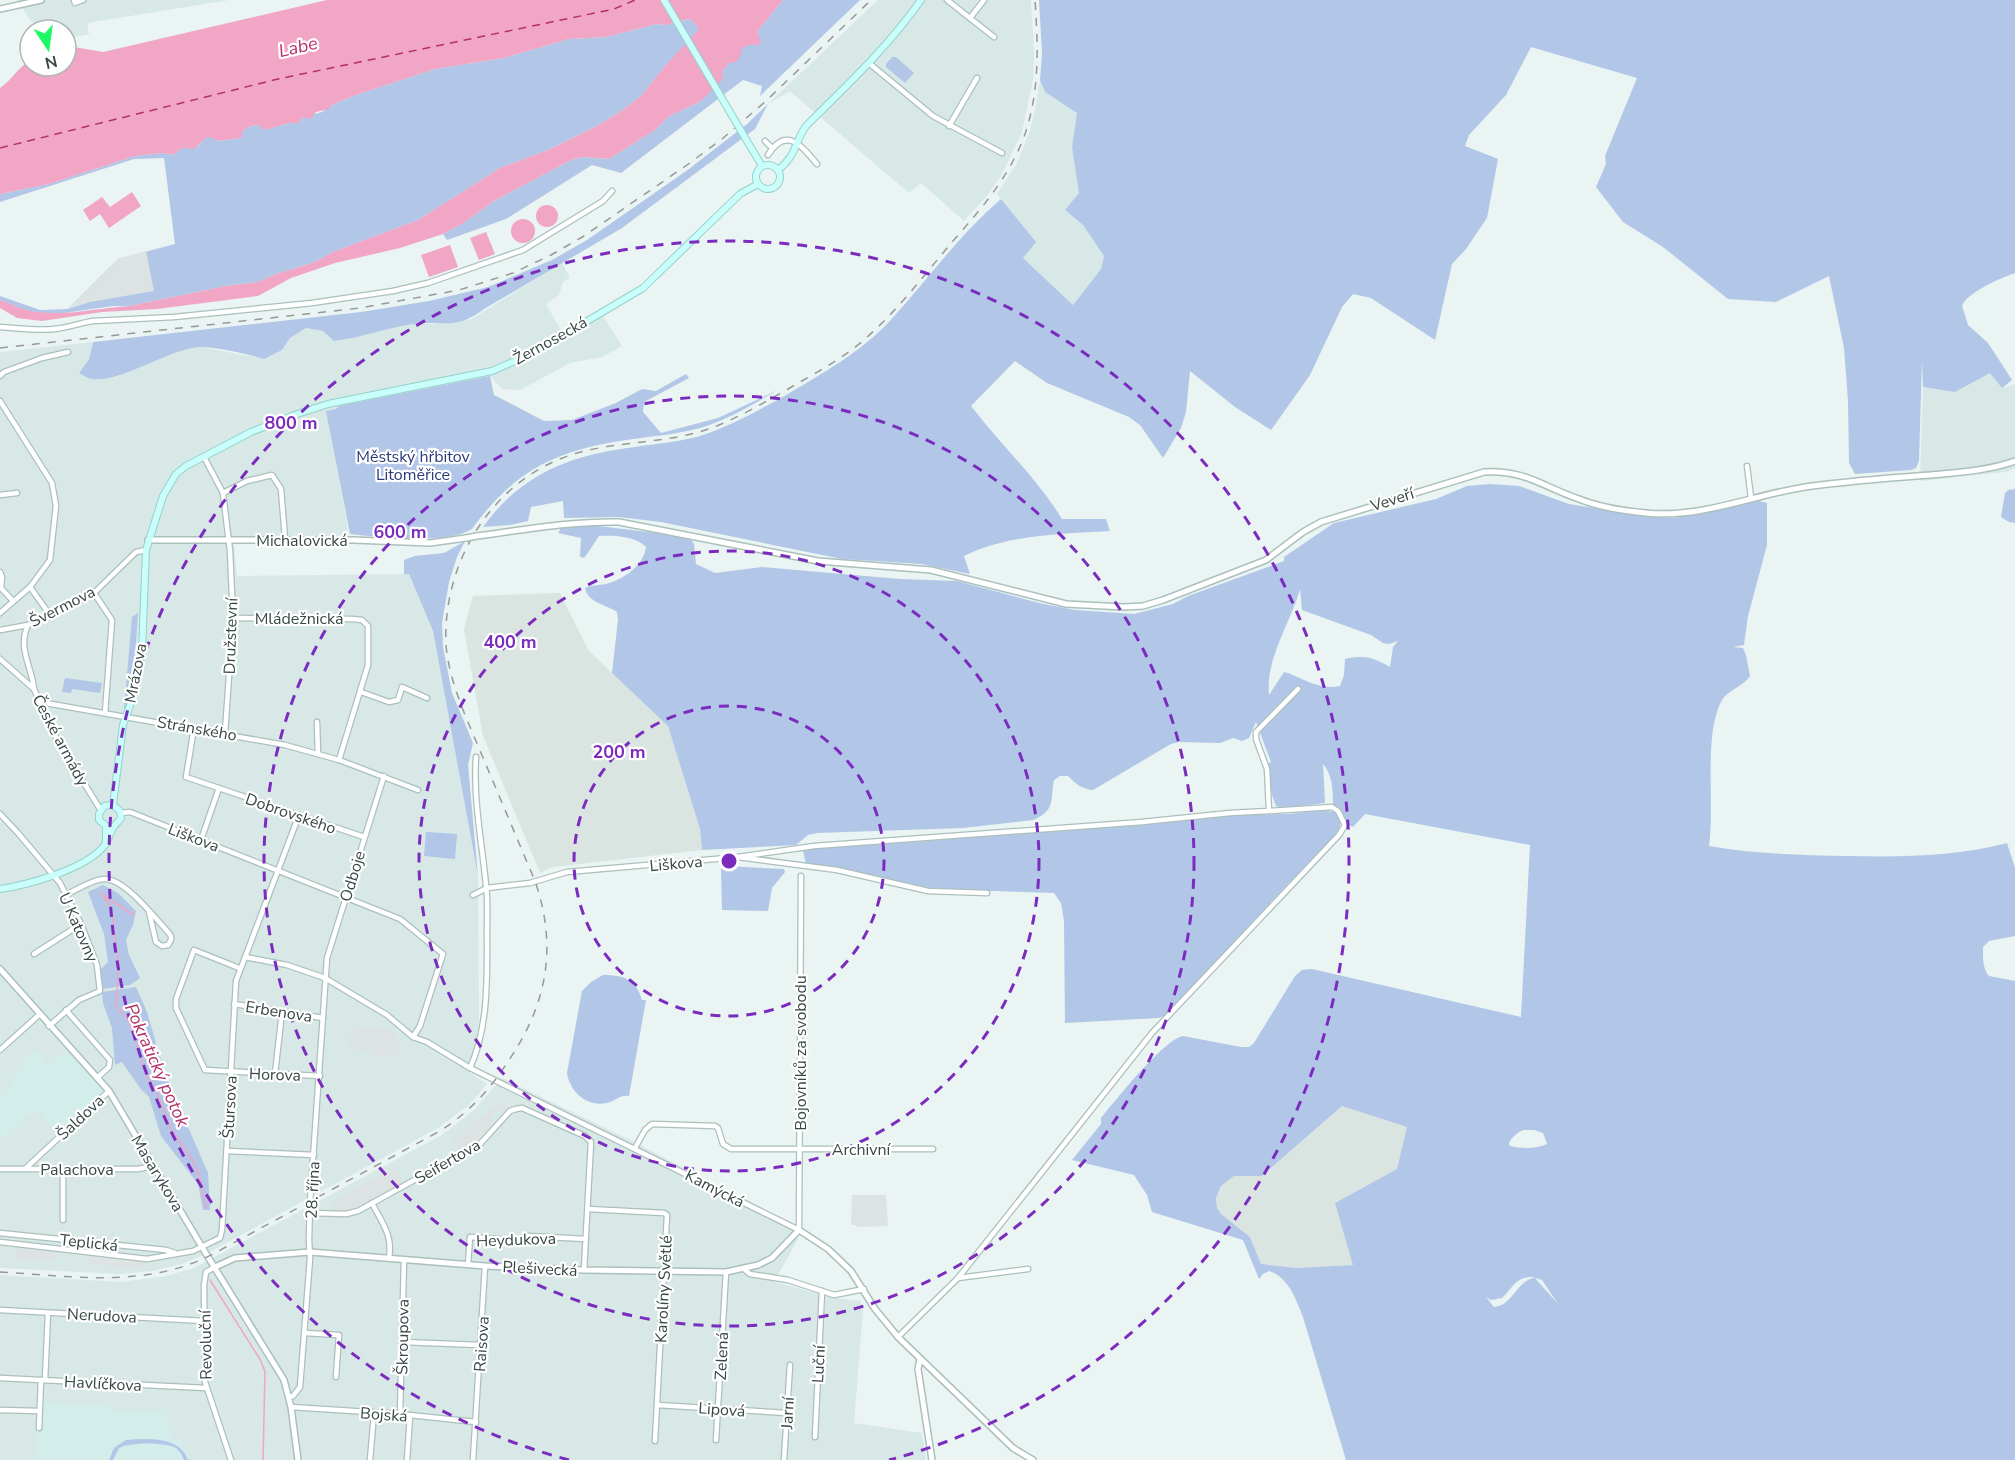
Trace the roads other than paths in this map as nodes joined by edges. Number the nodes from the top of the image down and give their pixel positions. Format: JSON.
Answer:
{"nodes":[{"id":1,"x":41,"y":0,"type":"edge"},
{"id":2,"x":74,"y":0,"type":"edge"},
{"id":3,"x":83,"y":0,"type":"edge"},
{"id":4,"x":664,"y":0,"type":"edge"},
{"id":5,"x":921,"y":0,"type":"edge"},
{"id":6,"x":946,"y":0,"type":"edge"},
{"id":7,"x":984,"y":0,"type":"edge"},
{"id":8,"x":0,"y":9,"type":"edge"},
{"id":9,"x":970,"y":18,"type":"junction"},
{"id":10,"x":994,"y":37,"type":"dead end"},
{"id":11,"x":870,"y":64,"type":"junction"},
{"id":12,"x":977,"y":78,"type":"dead end"},
{"id":13,"x":949,"y":126,"type":"junction"},
{"id":14,"x":765,"y":141,"type":"dead end"},
{"id":15,"x":797,"y":146,"type":"junction"},
{"id":16,"x":772,"y":148,"type":"junction"},
{"id":17,"x":1002,"y":153,"type":"dead end"},
{"id":18,"x":768,"y":155,"type":"dead end"},
{"id":19,"x":817,"y":165,"type":"dead end"},
{"id":20,"x":762,"y":166,"type":"junction"},
{"id":21,"x":778,"y":170,"type":"junction"},
{"id":22,"x":758,"y":184,"type":"junction"},
{"id":23,"x":612,"y":191,"type":"dead end"},
{"id":24,"x":0,"y":327,"type":"edge"},
{"id":25,"x":68,"y":352,"type":"dead end"},
{"id":26,"x":0,"y":376,"type":"edge"},
{"id":27,"x":0,"y":401,"type":"edge"},
{"id":28,"x":204,"y":457,"type":"junction"},
{"id":29,"x":2015,"y":461,"type":"edge"},
{"id":30,"x":1747,"y":466,"type":"dead end"},
{"id":31,"x":17,"y":493,"type":"dead end"},
{"id":32,"x":223,"y":493,"type":"junction"},
{"id":33,"x":0,"y":495,"type":"edge"},
{"id":34,"x":1752,"y":498,"type":"junction"},
{"id":35,"x":562,"y":524,"type":"joint"},
{"id":36,"x":285,"y":539,"type":"junction"},
{"id":37,"x":148,"y":540,"type":"junction"},
{"id":38,"x":229,"y":540,"type":"junction"},
{"id":39,"x":146,"y":550,"type":"junction"},
{"id":40,"x":0,"y":572,"type":"edge"},
{"id":41,"x":30,"y":586,"type":"junction"},
{"id":42,"x":0,"y":588,"type":"edge"},
{"id":43,"x":94,"y":593,"type":"junction"},
{"id":44,"x":13,"y":601,"type":"junction"},
{"id":45,"x":0,"y":613,"type":"edge"},
{"id":46,"x":50,"y":615,"type":"junction"},
{"id":47,"x":233,"y":618,"type":"junction"},
{"id":48,"x":28,"y":625,"type":"junction"},
{"id":49,"x":0,"y":630,"type":"edge"},
{"id":50,"x":0,"y":658,"type":"edge"},
{"id":51,"x":34,"y":689,"type":"junction"},
{"id":52,"x":1298,"y":689,"type":"dead end"},
{"id":53,"x":361,"y":692,"type":"junction"},
{"id":54,"x":427,"y":698,"type":"dead end"},
{"id":55,"x":40,"y":702,"type":"junction"},
{"id":56,"x":105,"y":713,"type":"junction"},
{"id":57,"x":126,"y":716,"type":"junction"},
{"id":58,"x":317,"y":722,"type":"dead end"},
{"id":59,"x":194,"y":728,"type":"junction"},
{"id":60,"x":225,"y":733,"type":"junction"},
{"id":61,"x":318,"y":754,"type":"junction"},
{"id":62,"x":476,"y":757,"type":"dead end"},
{"id":63,"x":339,"y":760,"type":"junction"},
{"id":64,"x":384,"y":776,"type":"junction"},
{"id":65,"x":219,"y":788,"type":"junction"},
{"id":66,"x":418,"y":790,"type":"dead end"},
{"id":67,"x":113,"y":805,"type":"junction"},
{"id":68,"x":100,"y":809,"type":"junction"},
{"id":69,"x":1269,"y":811,"type":"junction"},
{"id":70,"x":121,"y":813,"type":"junction"},
{"id":71,"x":0,"y":814,"type":"edge"},
{"id":72,"x":299,"y":815,"type":"junction"},
{"id":73,"x":105,"y":826,"type":"junction"},
{"id":74,"x":114,"y":826,"type":"junction"},
{"id":75,"x":364,"y":837,"type":"junction"},
{"id":76,"x":201,"y":840,"type":"junction"},
{"id":77,"x":104,"y":847,"type":"junction"},
{"id":78,"x":738,"y":857,"type":"junction"},
{"id":79,"x":278,"y":869,"type":"junction"},
{"id":80,"x":53,"y":876,"type":"junction"},
{"id":81,"x":801,"y":876,"type":"dead end"},
{"id":82,"x":487,"y":888,"type":"junction"},
{"id":83,"x":0,"y":890,"type":"edge"},
{"id":84,"x":987,"y":893,"type":"dead end"},
{"id":85,"x":66,"y":895,"type":"junction"},
{"id":86,"x":473,"y":895,"type":"dead end"},
{"id":87,"x":345,"y":897,"type":"junction"},
{"id":88,"x":149,"y":912,"type":"junction"},
{"id":89,"x":81,"y":924,"type":"junction"},
{"id":90,"x":34,"y":954,"type":"dead end"},
{"id":91,"x":245,"y":957,"type":"junction"},
{"id":92,"x":239,"y":968,"type":"junction"},
{"id":93,"x":0,"y":969,"type":"edge"},
{"id":94,"x":325,"y":978,"type":"junction"},
{"id":95,"x":234,"y":1004,"type":"junction"},
{"id":96,"x":66,"y":1010,"type":"junction"},
{"id":97,"x":282,"y":1012,"type":"junction"},
{"id":98,"x":40,"y":1014,"type":"junction"},
{"id":99,"x":323,"y":1018,"type":"junction"},
{"id":100,"x":49,"y":1026,"type":"junction"},
{"id":101,"x":413,"y":1037,"type":"junction"},
{"id":102,"x":0,"y":1050,"type":"edge"},
{"id":103,"x":470,"y":1068,"type":"junction"},
{"id":104,"x":231,"y":1072,"type":"junction"},
{"id":105,"x":275,"y":1074,"type":"junction"},
{"id":106,"x":320,"y":1076,"type":"junction"},
{"id":107,"x":97,"y":1078,"type":"junction"},
{"id":108,"x":109,"y":1090,"type":"junction"},
{"id":109,"x":540,"y":1102,"type":"junction"},
{"id":110,"x":535,"y":1114,"type":"junction"},
{"id":111,"x":635,"y":1148,"type":"junction"},
{"id":112,"x":800,"y":1148,"type":"junction"},
{"id":113,"x":933,"y":1149,"type":"dead end"},
{"id":114,"x":227,"y":1150,"type":"junction"},
{"id":115,"x":314,"y":1155,"type":"junction"},
{"id":116,"x":153,"y":1166,"type":"junction"},
{"id":117,"x":0,"y":1168,"type":"edge"},
{"id":118,"x":26,"y":1168,"type":"junction"},
{"id":119,"x":63,"y":1169,"type":"junction"},
{"id":120,"x":372,"y":1203,"type":"junction"},
{"id":121,"x":588,"y":1209,"type":"junction"},
{"id":122,"x":310,"y":1213,"type":"junction"},
{"id":123,"x":63,"y":1220,"type":"dead end"},
{"id":124,"x":799,"y":1230,"type":"junction"},
{"id":125,"x":0,"y":1233,"type":"edge"},
{"id":126,"x":586,"y":1239,"type":"junction"},
{"id":127,"x":0,"y":1242,"type":"edge"},
{"id":128,"x":202,"y":1247,"type":"junction"},
{"id":129,"x":310,"y":1252,"type":"junction"},
{"id":130,"x":178,"y":1254,"type":"junction"},
{"id":131,"x":389,"y":1258,"type":"junction"},
{"id":132,"x":404,"y":1260,"type":"junction"},
{"id":133,"x":468,"y":1264,"type":"junction"},
{"id":134,"x":486,"y":1266,"type":"junction"},
{"id":135,"x":214,"y":1267,"type":"junction"},
{"id":136,"x":744,"y":1269,"type":"junction"},
{"id":137,"x":1028,"y":1269,"type":"dead end"},
{"id":138,"x":584,"y":1270,"type":"junction"},
{"id":139,"x":665,"y":1272,"type":"junction"},
{"id":140,"x":726,"y":1272,"type":"junction"},
{"id":141,"x":958,"y":1278,"type":"junction"},
{"id":142,"x":864,"y":1289,"type":"junction"},
{"id":143,"x":822,"y":1291,"type":"junction"},
{"id":144,"x":0,"y":1311,"type":"edge"},
{"id":145,"x":48,"y":1313,"type":"junction"},
{"id":146,"x":205,"y":1321,"type":"junction"},
{"id":147,"x":305,"y":1333,"type":"junction"},
{"id":148,"x":898,"y":1337,"type":"junction"},
{"id":149,"x":402,"y":1342,"type":"junction"},
{"id":150,"x":480,"y":1345,"type":"junction"},
{"id":151,"x":920,"y":1359,"type":"junction"},
{"id":152,"x":790,"y":1365,"type":"dead end"},
{"id":153,"x":336,"y":1377,"type":"dead end"},
{"id":154,"x":0,"y":1378,"type":"edge"},
{"id":155,"x":43,"y":1380,"type":"junction"},
{"id":156,"x":207,"y":1388,"type":"junction"},
{"id":157,"x":289,"y":1397,"type":"junction"},
{"id":158,"x":657,"y":1405,"type":"junction"},
{"id":159,"x":291,"y":1407,"type":"junction"},
{"id":160,"x":718,"y":1408,"type":"junction"},
{"id":161,"x":0,"y":1410,"type":"edge"},
{"id":162,"x":39,"y":1411,"type":"junction"},
{"id":163,"x":787,"y":1413,"type":"junction"},
{"id":164,"x":374,"y":1414,"type":"junction"},
{"id":165,"x":400,"y":1414,"type":"junction"},
{"id":166,"x":410,"y":1416,"type":"junction"},
{"id":167,"x":476,"y":1422,"type":"junction"},
{"id":168,"x":39,"y":1428,"type":"dead end"},
{"id":169,"x":815,"y":1437,"type":"dead end"},
{"id":170,"x":716,"y":1440,"type":"dead end"},
{"id":171,"x":654,"y":1441,"type":"dead end"},
{"id":172,"x":231,"y":1460,"type":"edge"},
{"id":173,"x":298,"y":1460,"type":"edge"},
{"id":174,"x":370,"y":1460,"type":"edge"},
{"id":175,"x":407,"y":1460,"type":"edge"},
{"id":176,"x":473,"y":1460,"type":"edge"},
{"id":177,"x":784,"y":1460,"type":"edge"},
{"id":178,"x":932,"y":1460,"type":"edge"},
{"id":179,"x":1033,"y":1460,"type":"edge"}],
"edges":[{"from":1,"to":8,"type":"street"},
{"from":2,"to":3,"type":"street"},
{"from":4,"to":20,"type":"main road","bridge":true},
{"from":5,"to":11,"type":"main road","name":"Žernosecká"},
{"from":6,"to":9,"type":"street"},
{"from":7,"to":9,"type":"street"},
{"from":9,"to":10,"type":"street"},
{"from":11,"to":13,"type":"street"},
{"from":11,"to":15,"type":"main road","name":"Žernosecká"},
{"from":12,"to":13,"type":"street"},
{"from":13,"to":17,"type":"street"},
{"from":14,"to":16,"type":"street"},
{"from":15,"to":16,"type":"street"},
{"from":15,"to":19,"type":"street"},
{"from":15,"to":21,"type":"main road","name":"Žernosecká"},
{"from":16,"to":18,"type":"street"},
{"from":20,"to":21,"type":"main road"},
{"from":20,"to":22,"type":"main road"},
{"from":21,"to":22,"type":"main road","name":"Žernosecká"},
{"from":22,"to":28,"type":"main road","name":"Žernosecká"},
{"from":23,"to":24,"type":"street"},
{"from":25,"to":26,"type":"street"},
{"from":27,"to":41,"type":"street"},
{"from":28,"to":32,"type":"street"},
{"from":28,"to":37,"type":"main road"},
{"from":29,"to":34,"type":"street"},
{"from":30,"to":34,"type":"street"},
{"from":31,"to":33,"type":"street"},
{"from":32,"to":36,"type":"street"},
{"from":32,"to":38,"type":"street","name":"Družstevní"},
{"from":34,"to":35,"type":"street","name":"Veveří"},
{"from":35,"to":36,"type":"street","name":"Michalovická","bridge":true},
{"from":36,"to":38,"type":"street","name":"Michalovická"},
{"from":37,"to":38,"type":"street","name":"Michalovická"},
{"from":37,"to":39,"type":"main road","name":"Mrázova"},
{"from":38,"to":47,"type":"street","name":"Družstevní"},
{"from":39,"to":43,"type":"street","name":"Švermova"},
{"from":39,"to":57,"type":"main road","name":"Mrázova"},
{"from":40,"to":42,"type":"street"},
{"from":41,"to":44,"type":"street"},
{"from":41,"to":46,"type":"street"},
{"from":42,"to":44,"type":"street"},
{"from":43,"to":46,"type":"street","name":"Švermova"},
{"from":43,"to":56,"type":"street"},
{"from":44,"to":45,"type":"street"},
{"from":46,"to":48,"type":"street","name":"Švermova"},
{"from":47,"to":53,"type":"street","name":"Mládežnická"},
{"from":47,"to":60,"type":"street","name":"Družstevní"},
{"from":48,"to":49,"type":"street","name":"Švermova"},
{"from":48,"to":51,"type":"street"},
{"from":50,"to":51,"type":"street","name":"České armády"},
{"from":51,"to":55,"type":"street","name":"České armády"},
{"from":52,"to":69,"type":"street"},
{"from":53,"to":54,"type":"street"},
{"from":53,"to":63,"type":"street","name":"Mládežnická"},
{"from":55,"to":56,"type":"street","name":"Stránského"},
{"from":55,"to":68,"type":"street","name":"České armády"},
{"from":56,"to":57,"type":"street","name":"Stránského"},
{"from":57,"to":59,"type":"street","name":"Stránského"},
{"from":57,"to":67,"type":"main road","name":"Mrázova"},
{"from":58,"to":61,"type":"street"},
{"from":59,"to":60,"type":"street","name":"Stránského"},
{"from":59,"to":65,"type":"street","name":"Dobrovského"},
{"from":60,"to":61,"type":"street","name":"Stránského"},
{"from":61,"to":63,"type":"street","name":"Stránského"},
{"from":62,"to":82,"type":"street"},
{"from":63,"to":64,"type":"street","name":"Stránského"},
{"from":64,"to":66,"type":"street","name":"Stránského"},
{"from":64,"to":75,"type":"street","name":"Odboje"},
{"from":65,"to":72,"type":"street","name":"Dobrovského"},
{"from":65,"to":76,"type":"street"},
{"from":67,"to":68,"type":"main road"},
{"from":67,"to":70,"type":"main road"},
{"from":68,"to":73,"type":"main road"},
{"from":69,"to":78,"type":"street"},
{"from":69,"to":141,"type":"street"},
{"from":70,"to":74,"type":"main road"},
{"from":70,"to":76,"type":"street","name":"Liškova"},
{"from":71,"to":80,"type":"street","name":"U Katovny"},
{"from":72,"to":75,"type":"street","name":"Dobrovského"},
{"from":72,"to":79,"type":"street","name":"Štursova"},
{"from":73,"to":74,"type":"main road"},
{"from":73,"to":77,"type":"main road"},
{"from":74,"to":77,"type":"main road"},
{"from":75,"to":87,"type":"street","name":"Odboje"},
{"from":76,"to":79,"type":"street","name":"Liškova"},
{"from":77,"to":80,"type":"main road"},
{"from":78,"to":82,"type":"street","name":"Liškova"},
{"from":78,"to":84,"type":"street","name":"Liškova"},
{"from":79,"to":87,"type":"street","name":"Liškova"},
{"from":79,"to":91,"type":"street","name":"Štursova"},
{"from":80,"to":83,"type":"main road"},
{"from":80,"to":85,"type":"street","name":"U Katovny"},
{"from":81,"to":112,"type":"street","name":"Bojovníků za svobodu"},
{"from":82,"to":86,"type":"street","name":"Liškova"},
{"from":82,"to":103,"type":"street"},
{"from":85,"to":88,"type":"street"},
{"from":85,"to":89,"type":"street","name":"U Katovny"},
{"from":87,"to":94,"type":"street","name":"Odboje"},
{"from":87,"to":101,"type":"street","name":"Liškova"},
{"from":88,"to":88,"type":"street"},
{"from":89,"to":90,"type":"street"},
{"from":89,"to":96,"type":"street","name":"U Katovny"},
{"from":91,"to":92,"type":"street","name":"Štursova"},
{"from":91,"to":94,"type":"street","name":"Kamýcká"},
{"from":92,"to":95,"type":"street","name":"Štursova"},
{"from":92,"to":104,"type":"street","name":"Horova"},
{"from":93,"to":98,"type":"street","name":"Masarykova"},
{"from":94,"to":99,"type":"street","name":"28. října"},
{"from":94,"to":101,"type":"street","name":"Kamýcká"},
{"from":95,"to":97,"type":"street","name":"Erbenova"},
{"from":95,"to":104,"type":"street","name":"Štursova"},
{"from":96,"to":100,"type":"street","name":"U Katovny"},
{"from":96,"to":107,"type":"street"},
{"from":97,"to":99,"type":"street","name":"Erbenova"},
{"from":97,"to":105,"type":"street"},
{"from":98,"to":100,"type":"street","name":"Masarykova"},
{"from":98,"to":102,"type":"street"},
{"from":99,"to":106,"type":"street","name":"28. října"},
{"from":100,"to":107,"type":"street","name":"Masarykova"},
{"from":101,"to":103,"type":"street","name":"Kamýcká"},
{"from":103,"to":109,"type":"street","name":"Kamýcká"},
{"from":104,"to":105,"type":"street","name":"Horova"},
{"from":104,"to":114,"type":"street","name":"Štursova"},
{"from":105,"to":106,"type":"street","name":"Horova"},
{"from":106,"to":115,"type":"street","name":"28. října"},
{"from":107,"to":108,"type":"street","name":"Masarykova"},
{"from":108,"to":116,"type":"street","name":"Masarykova"},
{"from":108,"to":118,"type":"street","name":"Šaldova"},
{"from":109,"to":110,"type":"street"},
{"from":109,"to":111,"type":"street","name":"Kamýcká"},
{"from":110,"to":120,"type":"street","name":"Seifertova"},
{"from":110,"to":121,"type":"street"},
{"from":111,"to":112,"type":"street","name":"Archivní"},
{"from":111,"to":124,"type":"street","name":"Kamýcká"},
{"from":112,"to":113,"type":"street","name":"Archivní"},
{"from":112,"to":124,"type":"street","name":"Bojovníků za svobodu"},
{"from":114,"to":115,"type":"street"},
{"from":114,"to":128,"type":"street","name":"Štursova"},
{"from":115,"to":122,"type":"street","name":"28. října"},
{"from":116,"to":119,"type":"street","name":"Palachova"},
{"from":116,"to":128,"type":"street","name":"Masarykova"},
{"from":117,"to":118,"type":"street","name":"Palachova"},
{"from":118,"to":119,"type":"street","name":"Palachova"},
{"from":119,"to":123,"type":"street"},
{"from":120,"to":122,"type":"street","name":"Seifertova"},
{"from":120,"to":131,"type":"street"},
{"from":121,"to":126,"type":"street"},
{"from":121,"to":139,"type":"street","name":"Karolíny Světlé"},
{"from":122,"to":129,"type":"street","name":"28. října"},
{"from":124,"to":136,"type":"street"},
{"from":124,"to":142,"type":"street","name":"Kamýcká"},
{"from":125,"to":130,"type":"street","name":"Teplická"},
{"from":126,"to":133,"type":"street","name":"Heydukova"},
{"from":126,"to":138,"type":"street"},
{"from":127,"to":130,"type":"street","name":"Teplická"},
{"from":128,"to":130,"type":"street","name":"Teplická"},
{"from":128,"to":135,"type":"street","name":"Masarykova"},
{"from":129,"to":131,"type":"street","name":"Plešivecká"},
{"from":129,"to":135,"type":"street","name":"Plešivecká"},
{"from":129,"to":147,"type":"street","name":"28. října"},
{"from":131,"to":132,"type":"street","name":"Plešivecká"},
{"from":132,"to":133,"type":"street","name":"Plešivecká"},
{"from":132,"to":149,"type":"street","name":"Škroupova"},
{"from":133,"to":134,"type":"street","name":"Plešivecká"},
{"from":134,"to":138,"type":"street","name":"Plešivecká"},
{"from":134,"to":150,"type":"street","name":"Raisova"},
{"from":135,"to":146,"type":"street","name":"Revoluční"},
{"from":135,"to":157,"type":"street","name":"Masarykova"},
{"from":136,"to":140,"type":"street","name":"Plešivecká"},
{"from":136,"to":143,"type":"street","name":"Plešivecká"},
{"from":137,"to":141,"type":"street"},
{"from":138,"to":139,"type":"street","name":"Plešivecká"},
{"from":139,"to":140,"type":"street","name":"Plešivecká"},
{"from":139,"to":158,"type":"street","name":"Karolíny Světlé"},
{"from":140,"to":160,"type":"street","name":"Zelená"},
{"from":141,"to":148,"type":"street"},
{"from":142,"to":143,"type":"street","name":"Plešivecká"},
{"from":142,"to":148,"type":"street","name":"Kamýcká"},
{"from":143,"to":169,"type":"street","name":"Luční"},
{"from":144,"to":145,"type":"street","name":"Nerudova"},
{"from":145,"to":146,"type":"street","name":"Nerudova"},
{"from":145,"to":155,"type":"street"},
{"from":146,"to":156,"type":"street","name":"Revoluční"},
{"from":147,"to":153,"type":"street"},
{"from":147,"to":157,"type":"street","name":"28. října"},
{"from":148,"to":151,"type":"street","name":"Kamýcká"},
{"from":149,"to":150,"type":"street"},
{"from":149,"to":165,"type":"street","name":"Škroupova"},
{"from":150,"to":167,"type":"street","name":"Raisova"},
{"from":151,"to":178,"type":"street"},
{"from":151,"to":179,"type":"street","name":"Kamýcká"},
{"from":152,"to":163,"type":"street","name":"Jarní"},
{"from":154,"to":155,"type":"street","name":"Havlíčkova"},
{"from":155,"to":156,"type":"street","name":"Havlíčkova"},
{"from":155,"to":162,"type":"street"},
{"from":156,"to":172,"type":"street","name":"Revoluční"},
{"from":157,"to":159,"type":"street","name":"Masarykova"},
{"from":158,"to":160,"type":"street","name":"Lipová"},
{"from":158,"to":171,"type":"street","name":"Karolíny Světlé"},
{"from":159,"to":164,"type":"street","name":"Bojská"},
{"from":159,"to":173,"type":"street","name":"Masarykova"},
{"from":160,"to":163,"type":"street","name":"Lipová"},
{"from":160,"to":170,"type":"street","name":"Zelená"},
{"from":161,"to":162,"type":"street"},
{"from":162,"to":168,"type":"street"},
{"from":163,"to":177,"type":"street","name":"Jarní"},
{"from":164,"to":165,"type":"street","name":"Bojská"},
{"from":164,"to":174,"type":"street"},
{"from":165,"to":166,"type":"street","name":"Bojská"},
{"from":166,"to":167,"type":"street","name":"Bojská"},
{"from":166,"to":175,"type":"street"},
{"from":167,"to":176,"type":"street","name":"Raisova"}]}
